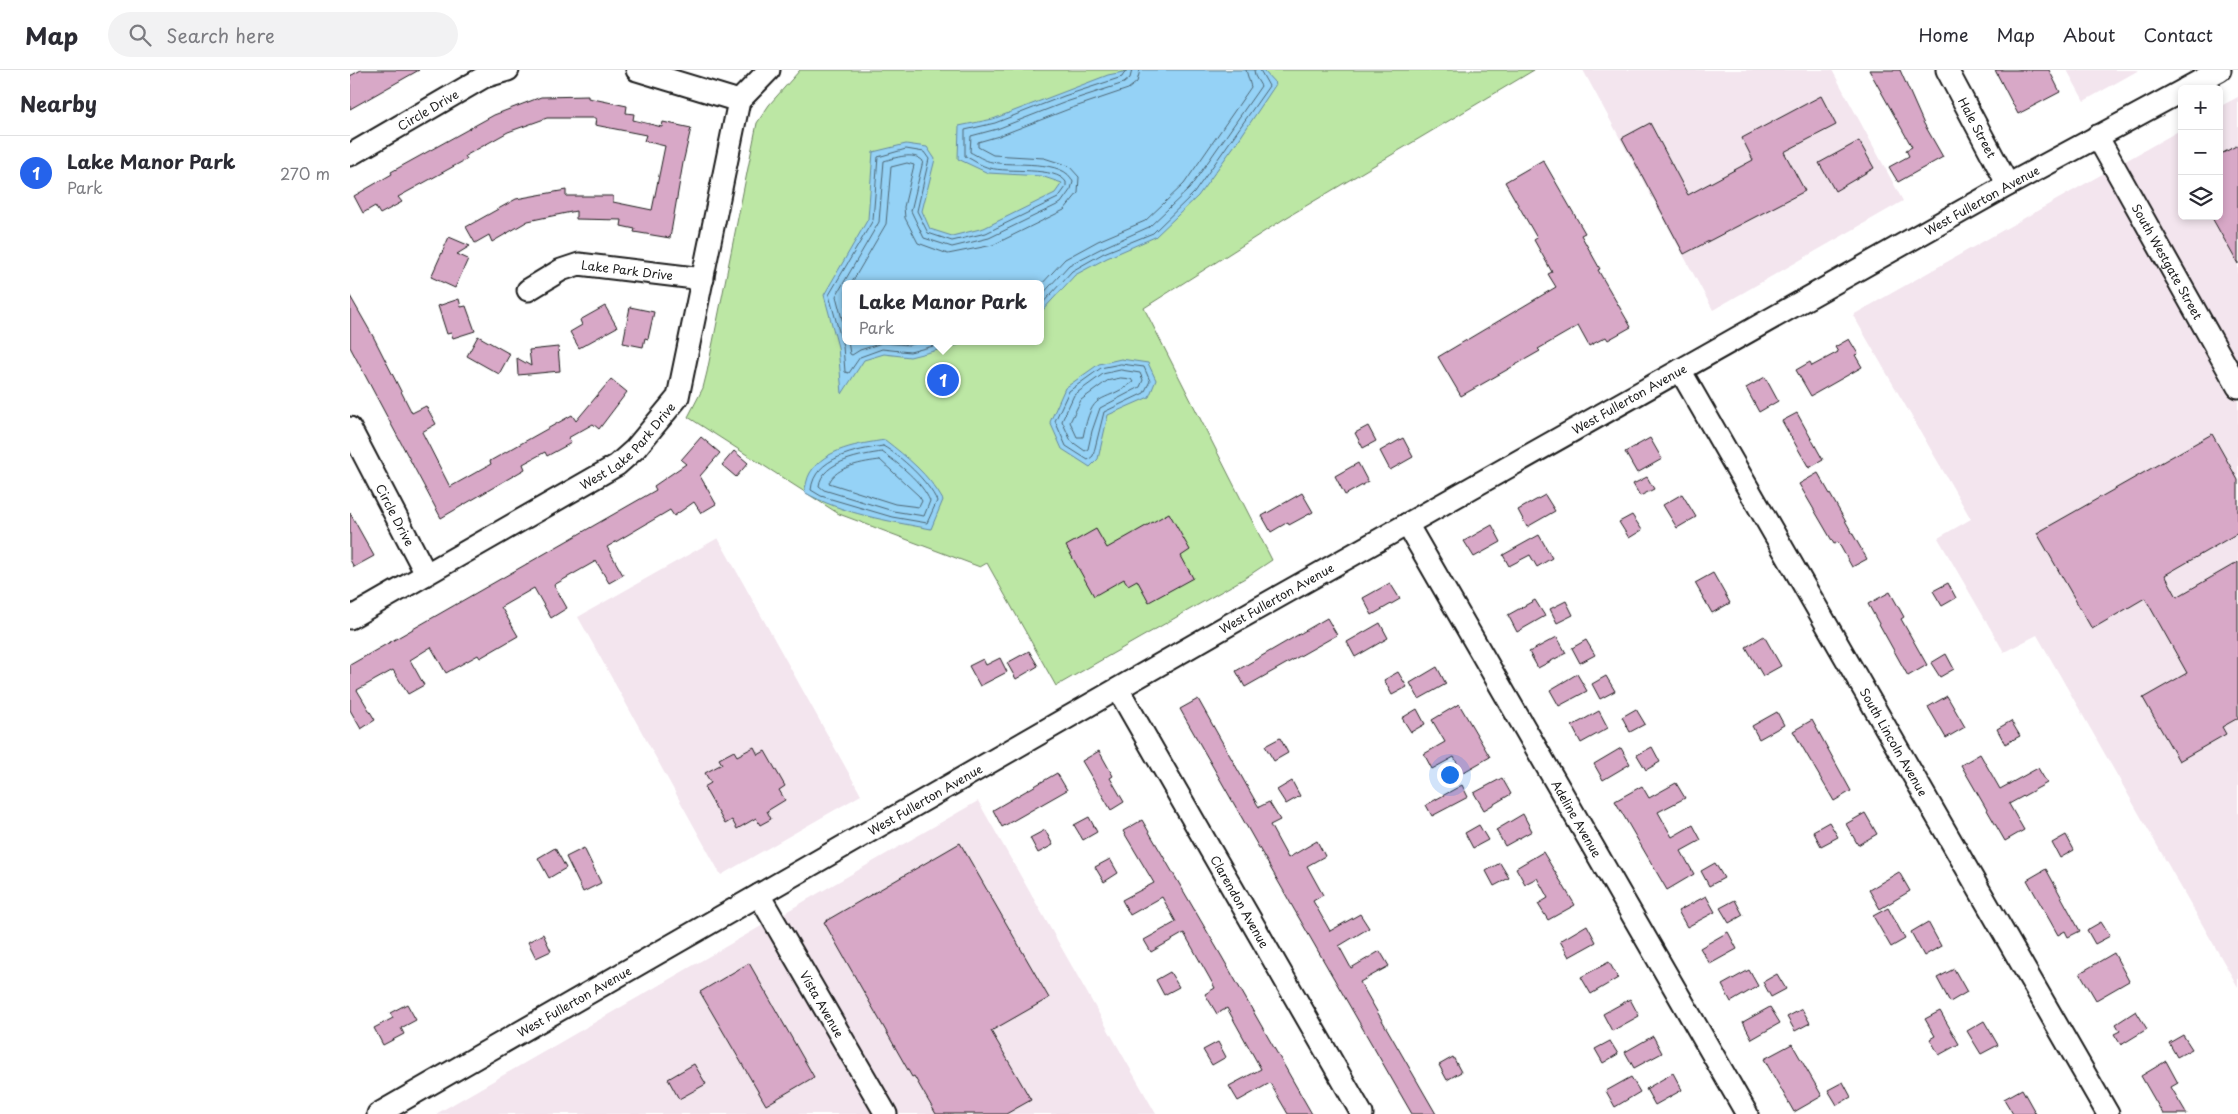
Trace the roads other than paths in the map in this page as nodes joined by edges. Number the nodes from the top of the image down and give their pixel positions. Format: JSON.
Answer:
{"nodes":[{"id":1,"x":508,"y":70,"type":"edge"},
{"id":2,"x":637,"y":70,"type":"edge"},
{"id":3,"x":769,"y":70,"type":"edge"},
{"id":4,"x":1947,"y":70,"type":"edge"},
{"id":5,"x":2220,"y":70,"type":"edge"},
{"id":6,"x":2192,"y":85,"type":"edge"},
{"id":7,"x":2178,"y":93,"type":"edge"},
{"id":8,"x":739,"y":101,"type":"junction"},
{"id":9,"x":2097,"y":136,"type":"junction"},
{"id":10,"x":350,"y":155,"type":"edge"},
{"id":11,"x":2008,"y":185,"type":"junction"},
{"id":12,"x":703,"y":280,"type":"junction"},
{"id":13,"x":528,"y":290,"type":"dead end"},
{"id":14,"x":1680,"y":370,"type":"junction"},
{"id":15,"x":2238,"y":386,"type":"edge"},
{"id":16,"x":350,"y":428,"type":"edge"},
{"id":17,"x":1407,"y":524,"type":"junction"},
{"id":18,"x":426,"y":574,"type":"junction"},
{"id":19,"x":350,"y":618,"type":"edge"},
{"id":20,"x":1118,"y":690,"type":"junction"},
{"id":21,"x":759,"y":895,"type":"junction"},
{"id":22,"x":378,"y":1114,"type":"edge"},
{"id":23,"x":886,"y":1114,"type":"edge"},
{"id":24,"x":1362,"y":1114,"type":"edge"},
{"id":25,"x":1747,"y":1114,"type":"edge"},
{"id":26,"x":2108,"y":1114,"type":"edge"}],
"edges":[{"from":1,"to":10,"type":"street","name":"Circle Drive"},
{"from":2,"to":8,"type":"street"},
{"from":3,"to":8,"type":"street"},
{"from":4,"to":11,"type":"street","name":"Hale Street"},
{"from":5,"to":6,"type":"street"},
{"from":7,"to":9,"type":"street","name":"West Fullerton Avenue"},
{"from":8,"to":12,"type":"street","name":"West Lake Park Drive"},
{"from":9,"to":11,"type":"street","name":"West Fullerton Avenue"},
{"from":9,"to":15,"type":"street","name":"South Westgate Street"},
{"from":11,"to":14,"type":"street","name":"West Fullerton Avenue"},
{"from":12,"to":13,"type":"street","name":"Lake Park Drive"},
{"from":12,"to":18,"type":"street","name":"West Lake Park Drive"},
{"from":14,"to":17,"type":"street","name":"West Fullerton Avenue"},
{"from":14,"to":26,"type":"street","name":"South Lincoln Avenue"},
{"from":16,"to":18,"type":"street","name":"Circle Drive"},
{"from":17,"to":20,"type":"street","name":"West Fullerton Avenue"},
{"from":17,"to":25,"type":"street","name":"Adeline Avenue"},
{"from":18,"to":19,"type":"street","name":"West Lake Park Drive"},
{"from":20,"to":21,"type":"street","name":"West Fullerton Avenue"},
{"from":20,"to":24,"type":"street","name":"Clarendon Avenue"},
{"from":21,"to":22,"type":"street","name":"West Fullerton Avenue"},
{"from":21,"to":23,"type":"street","name":"Vista Avenue"}]}
